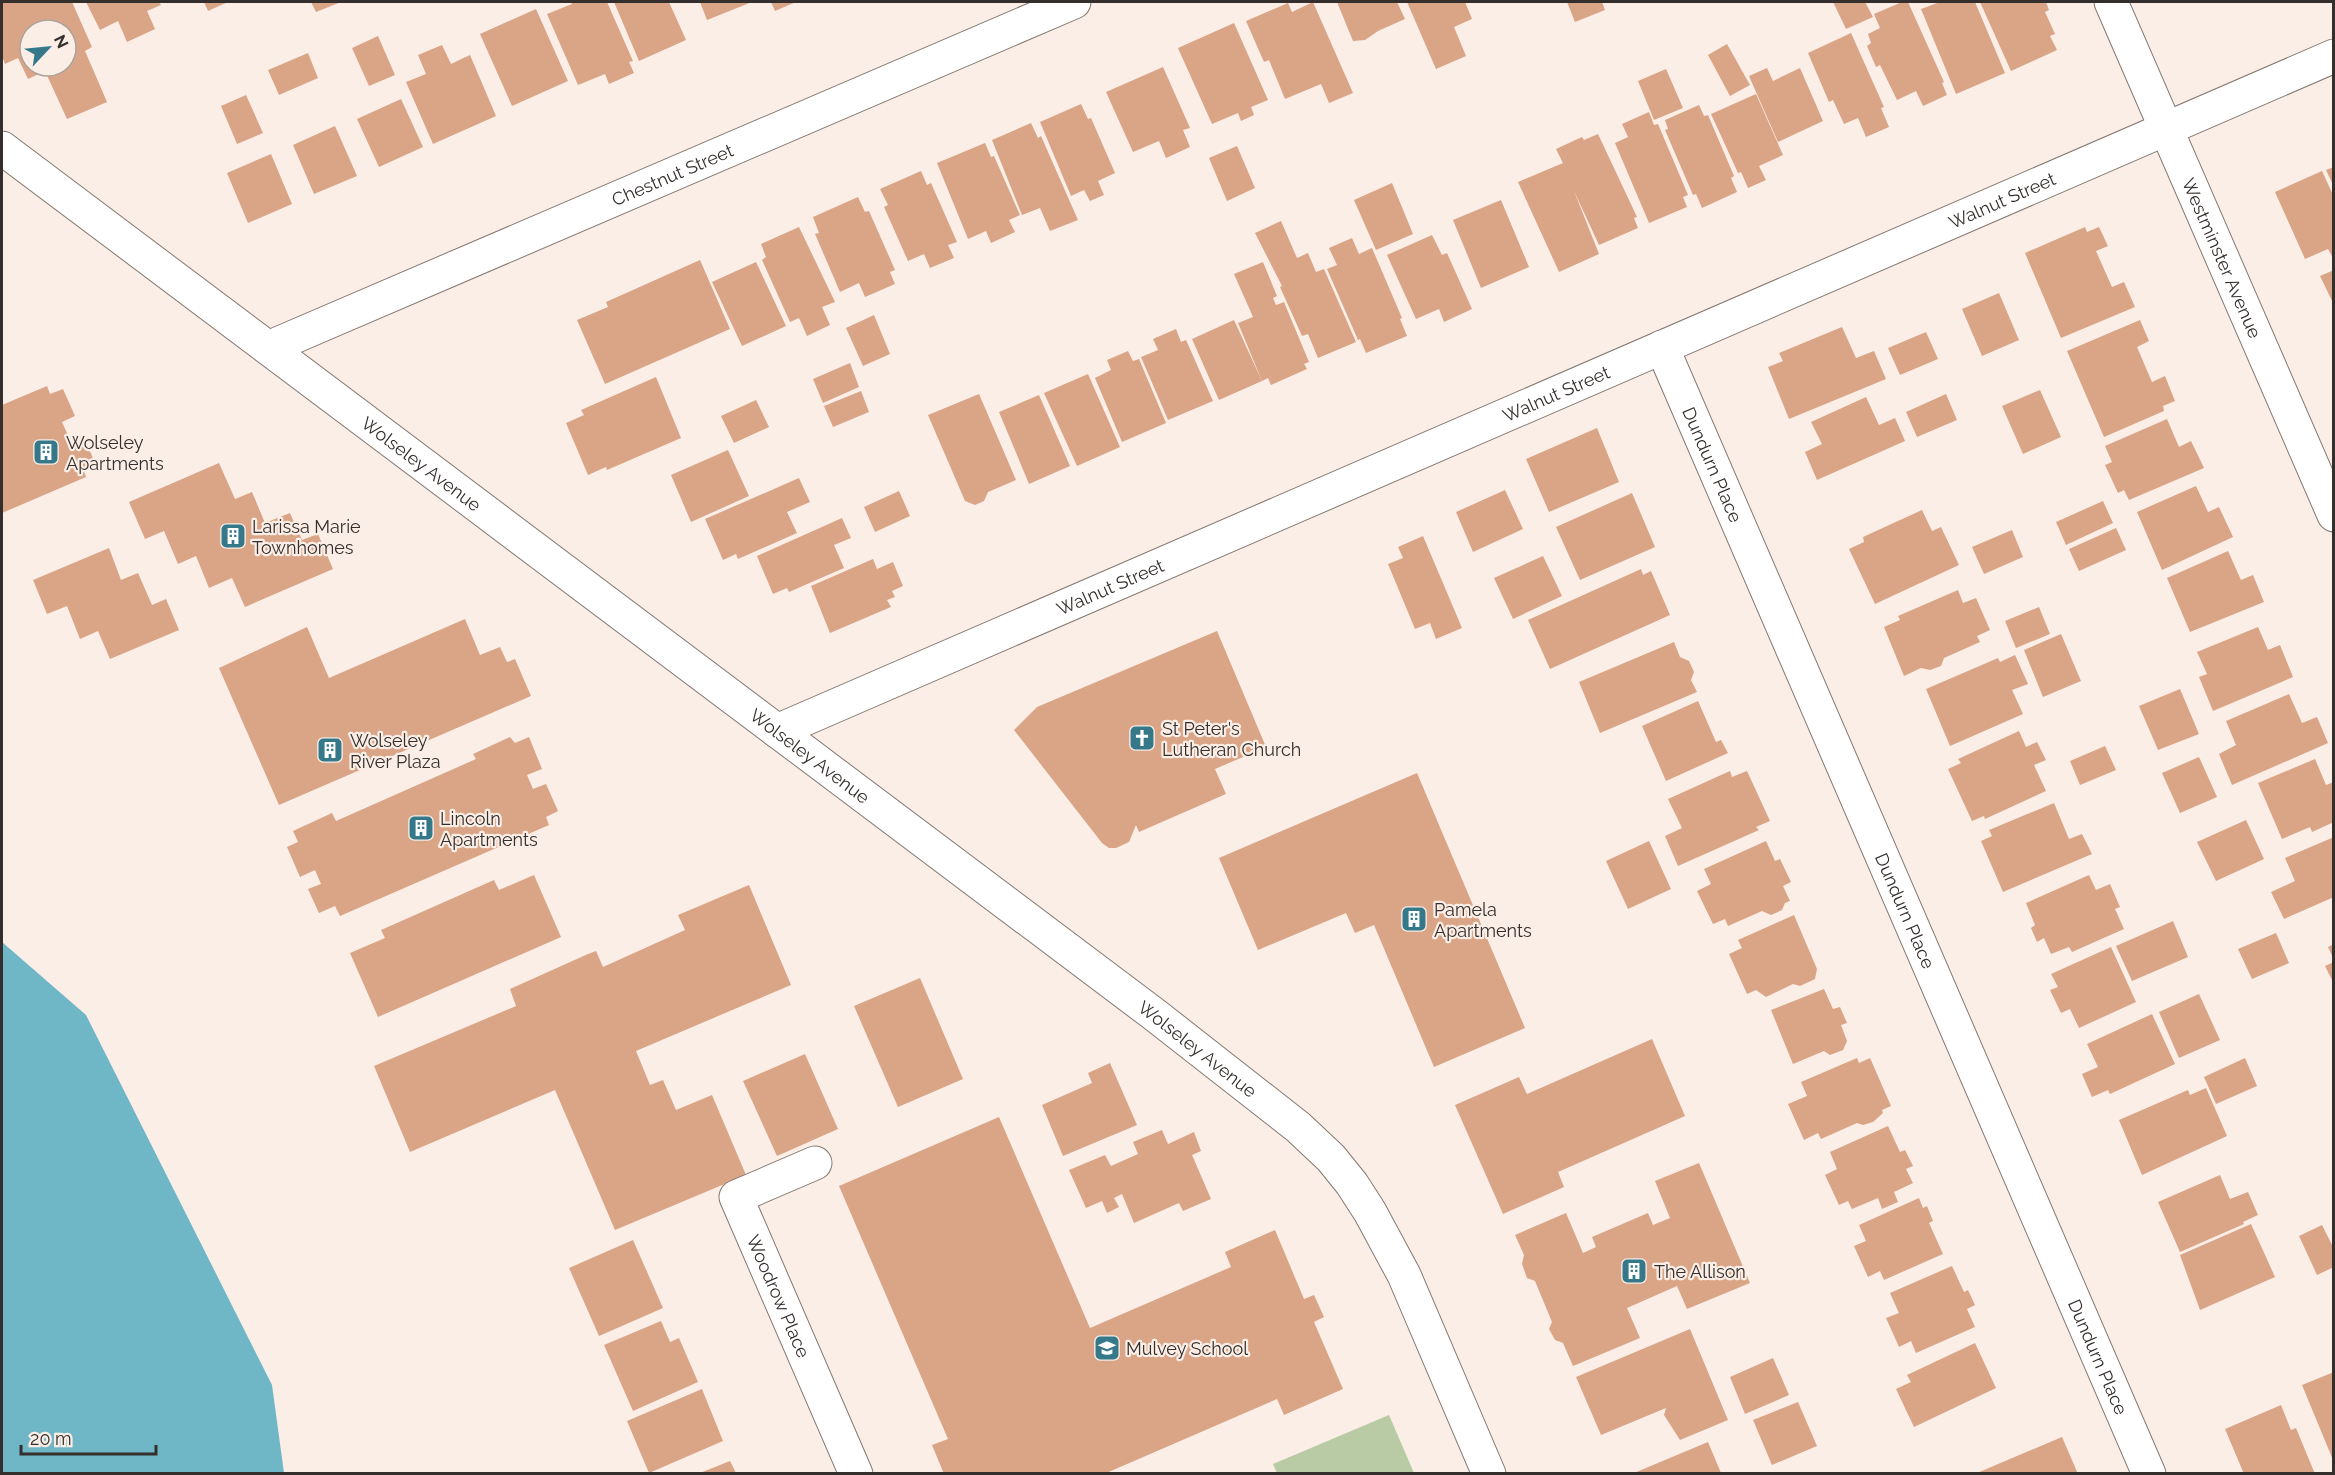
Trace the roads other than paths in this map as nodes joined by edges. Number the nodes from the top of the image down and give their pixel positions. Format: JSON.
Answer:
{"nodes":[{"id":1,"x":1074,"y":2,"type":"edge"},
{"id":2,"x":2111,"y":2,"type":"edge"},
{"id":3,"x":2334,"y":56,"type":"edge"},
{"id":4,"x":2165,"y":129,"type":"junction"},
{"id":5,"x":2,"y":148,"type":"edge"},
{"id":6,"x":1662,"y":347,"type":"junction"},
{"id":7,"x":268,"y":348,"type":"junction"},
{"id":8,"x":2334,"y":515,"type":"edge"},
{"id":9,"x":777,"y":731,"type":"junction"},
{"id":10,"x":815,"y":1163,"type":"dead end"},
{"id":11,"x":856,"y":1473,"type":"edge"},
{"id":12,"x":1490,"y":1473,"type":"edge"},
{"id":13,"x":2149,"y":1473,"type":"edge"}],
"edges":[{"from":1,"to":7,"type":"street","name":"Chestnut Street"},
{"from":2,"to":4,"type":"street","name":"Westminster Avenue"},
{"from":3,"to":4,"type":"street","name":"Walnut Street"},
{"from":4,"to":6,"type":"street","name":"Walnut Street"},
{"from":4,"to":8,"type":"street","name":"Westminster Avenue"},
{"from":5,"to":7,"type":"street","name":"Wolseley Avenue"},
{"from":6,"to":9,"type":"street","name":"Walnut Street"},
{"from":6,"to":13,"type":"street","name":"Dundurn Place"},
{"from":7,"to":9,"type":"street","name":"Wolseley Avenue"},
{"from":9,"to":12,"type":"street","name":"Wolseley Avenue"},
{"from":10,"to":11,"type":"street","name":"Woodrow Place"}]}
